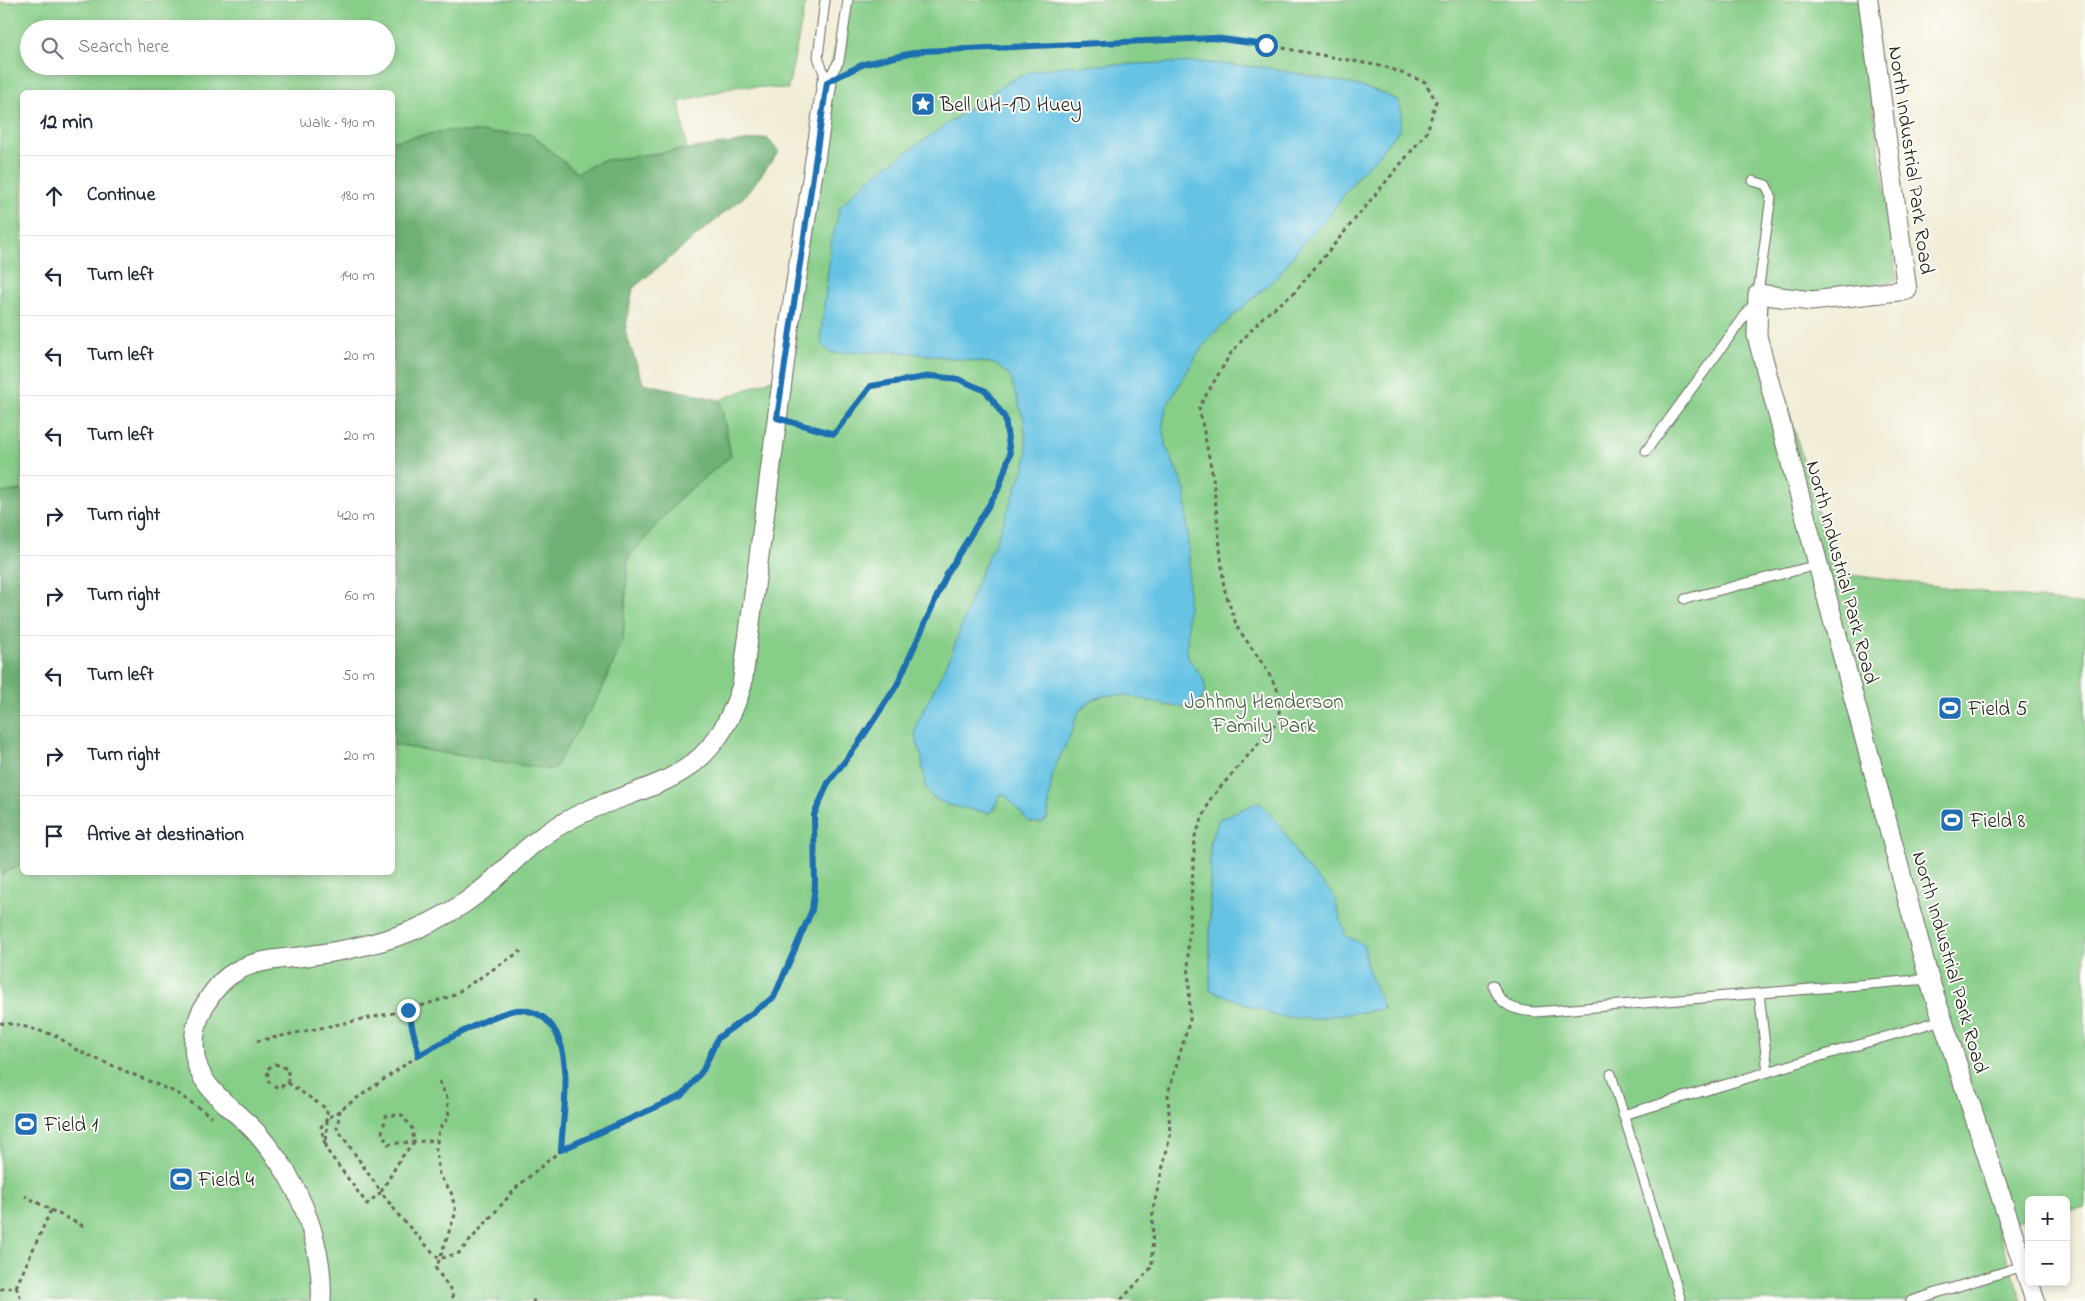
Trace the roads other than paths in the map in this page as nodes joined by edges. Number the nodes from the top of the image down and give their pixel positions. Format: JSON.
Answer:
{"nodes":[{"id":1,"x":825,"y":0,"type":"edge"},
{"id":2,"x":848,"y":0,"type":"edge"},
{"id":3,"x":1868,"y":0,"type":"edge"},
{"id":4,"x":827,"y":82,"type":"junction"},
{"id":5,"x":1753,"y":181,"type":"dead end"},
{"id":6,"x":1758,"y":296,"type":"junction"},
{"id":7,"x":1646,"y":451,"type":"dead end"},
{"id":8,"x":1817,"y":565,"type":"junction"},
{"id":9,"x":1685,"y":600,"type":"dead end"},
{"id":10,"x":1929,"y":979,"type":"junction"},
{"id":11,"x":1493,"y":984,"type":"dead end"},
{"id":12,"x":1759,"y":993,"type":"junction"},
{"id":13,"x":1942,"y":1020,"type":"junction"},
{"id":14,"x":1768,"y":1072,"type":"junction"},
{"id":15,"x":1611,"y":1074,"type":"dead end"},
{"id":16,"x":1623,"y":1115,"type":"junction"},
{"id":17,"x":2025,"y":1271,"type":"edge"},
{"id":18,"x":2025,"y":1277,"type":"edge"},
{"id":19,"x":2030,"y":1286,"type":"edge"},
{"id":20,"x":321,"y":1301,"type":"edge"},
{"id":21,"x":1680,"y":1301,"type":"edge"},
{"id":22,"x":1911,"y":1301,"type":"edge"},
{"id":23,"x":2035,"y":1301,"type":"edge"}],
"edges":[{"from":1,"to":4,"type":"lane"},
{"from":2,"to":4,"type":"lane"},
{"from":3,"to":6,"type":"street","name":"North Industrial Park Road"},
{"from":4,"to":20,"type":"street"},
{"from":5,"to":6,"type":"lane"},
{"from":6,"to":7,"type":"lane"},
{"from":6,"to":8,"type":"street","name":"North Industrial Park Road"},
{"from":8,"to":9,"type":"lane"},
{"from":8,"to":10,"type":"street","name":"North Industrial Park Road"},
{"from":10,"to":12,"type":"lane"},
{"from":10,"to":13,"type":"street","name":"North Industrial Park Road"},
{"from":11,"to":12,"type":"lane"},
{"from":12,"to":14,"type":"lane"},
{"from":13,"to":14,"type":"lane"},
{"from":13,"to":17,"type":"street","name":"North Industrial Park Road"},
{"from":14,"to":16,"type":"lane"},
{"from":15,"to":16,"type":"lane"},
{"from":16,"to":21,"type":"lane"},
{"from":18,"to":22,"type":"lane"},
{"from":19,"to":23,"type":"street","name":"North Industrial Park Road"}]}
